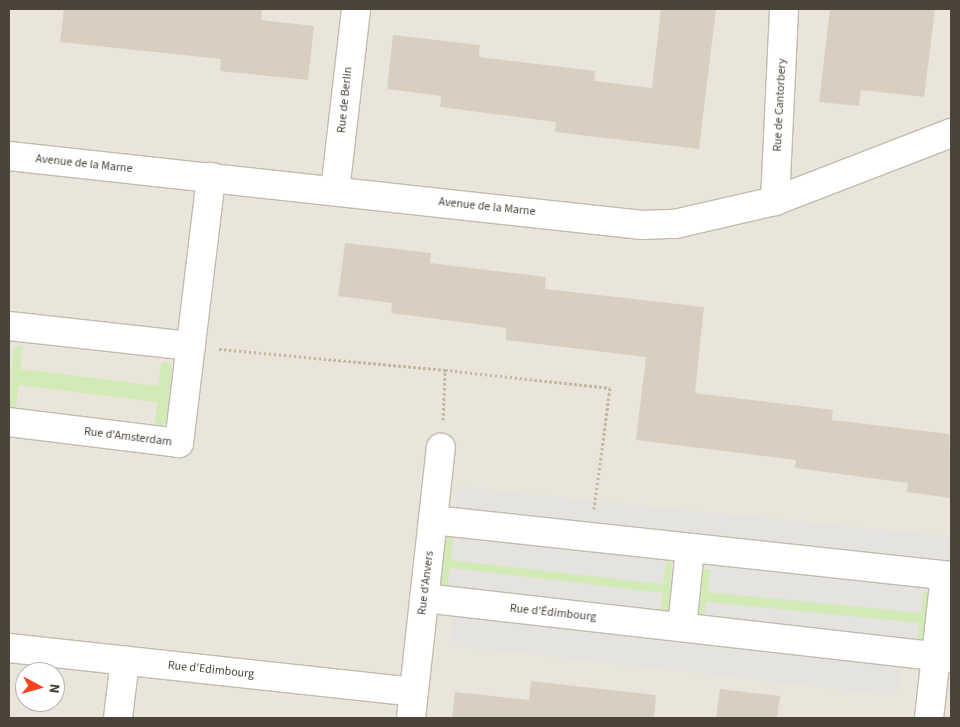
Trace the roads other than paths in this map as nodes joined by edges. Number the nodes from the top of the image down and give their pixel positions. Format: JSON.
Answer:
{"nodes":[{"id":1,"x":356,"y":9,"type":"edge"},
{"id":2,"x":784,"y":9,"type":"edge"},
{"id":3,"x":951,"y":133,"type":"edge"},
{"id":4,"x":9,"y":156,"type":"edge"},
{"id":5,"x":211,"y":177,"type":"junction"},
{"id":6,"x":335,"y":190,"type":"junction"},
{"id":7,"x":775,"y":201,"type":"junction"},
{"id":8,"x":9,"y":326,"type":"edge"},
{"id":9,"x":191,"y":346,"type":"junction"},
{"id":10,"x":9,"y":422,"type":"edge"},
{"id":11,"x":441,"y":448,"type":"road end"},
{"id":12,"x":433,"y":520,"type":"junction"},
{"id":13,"x":690,"y":550,"type":"junction"},
{"id":14,"x":948,"y":576,"type":"edge"},
{"id":15,"x":424,"y":598,"type":"junction"},
{"id":16,"x":682,"y":627,"type":"junction"},
{"id":17,"x":9,"y":648,"type":"edge"},
{"id":18,"x":944,"y":657,"type":"edge"},
{"id":19,"x":125,"y":660,"type":"junction"},
{"id":20,"x":414,"y":692,"type":"junction"},
{"id":21,"x":118,"y":718,"type":"edge"},
{"id":22,"x":410,"y":718,"type":"edge"},
{"id":23,"x":929,"y":718,"type":"edge"}],
"edges":[{"from":1,"to":6,"type":"street","name":"Rue de Berlin"},
{"from":2,"to":7,"type":"street","name":"Rue de Cantorbery"},
{"from":3,"to":7,"type":"street","name":"Avenue de la Marne"},
{"from":4,"to":5,"type":"street","name":"Avenue de la Marne"},
{"from":5,"to":6,"type":"street","name":"Avenue de la Marne"},
{"from":5,"to":9,"type":"street","name":"Rue d'Amsterdam"},
{"from":6,"to":7,"type":"street","name":"Avenue de la Marne"},
{"from":8,"to":9,"type":"street"},
{"from":9,"to":10,"type":"street","name":"Rue d'Amsterdam"},
{"from":11,"to":12,"type":"street","name":"Rue d'Anvers"},
{"from":12,"to":13,"type":"street"},
{"from":12,"to":15,"type":"street","name":"Rue d'Anvers"},
{"from":13,"to":14,"type":"street"},
{"from":13,"to":16,"type":"street"},
{"from":14,"to":18,"type":"street"},
{"from":15,"to":16,"type":"street","name":"Rue d’Édimbourg"},
{"from":15,"to":20,"type":"street","name":"Rue d'Anvers"},
{"from":16,"to":18,"type":"street","name":"Rue d’Édimbourg"},
{"from":17,"to":19,"type":"street","name":"Rue d'Edimbourg"},
{"from":18,"to":23,"type":"street"},
{"from":19,"to":20,"type":"street","name":"Rue d'Edimbourg"},
{"from":19,"to":21,"type":"street"},
{"from":20,"to":22,"type":"street","name":"Rue d'Anvers"}]}
